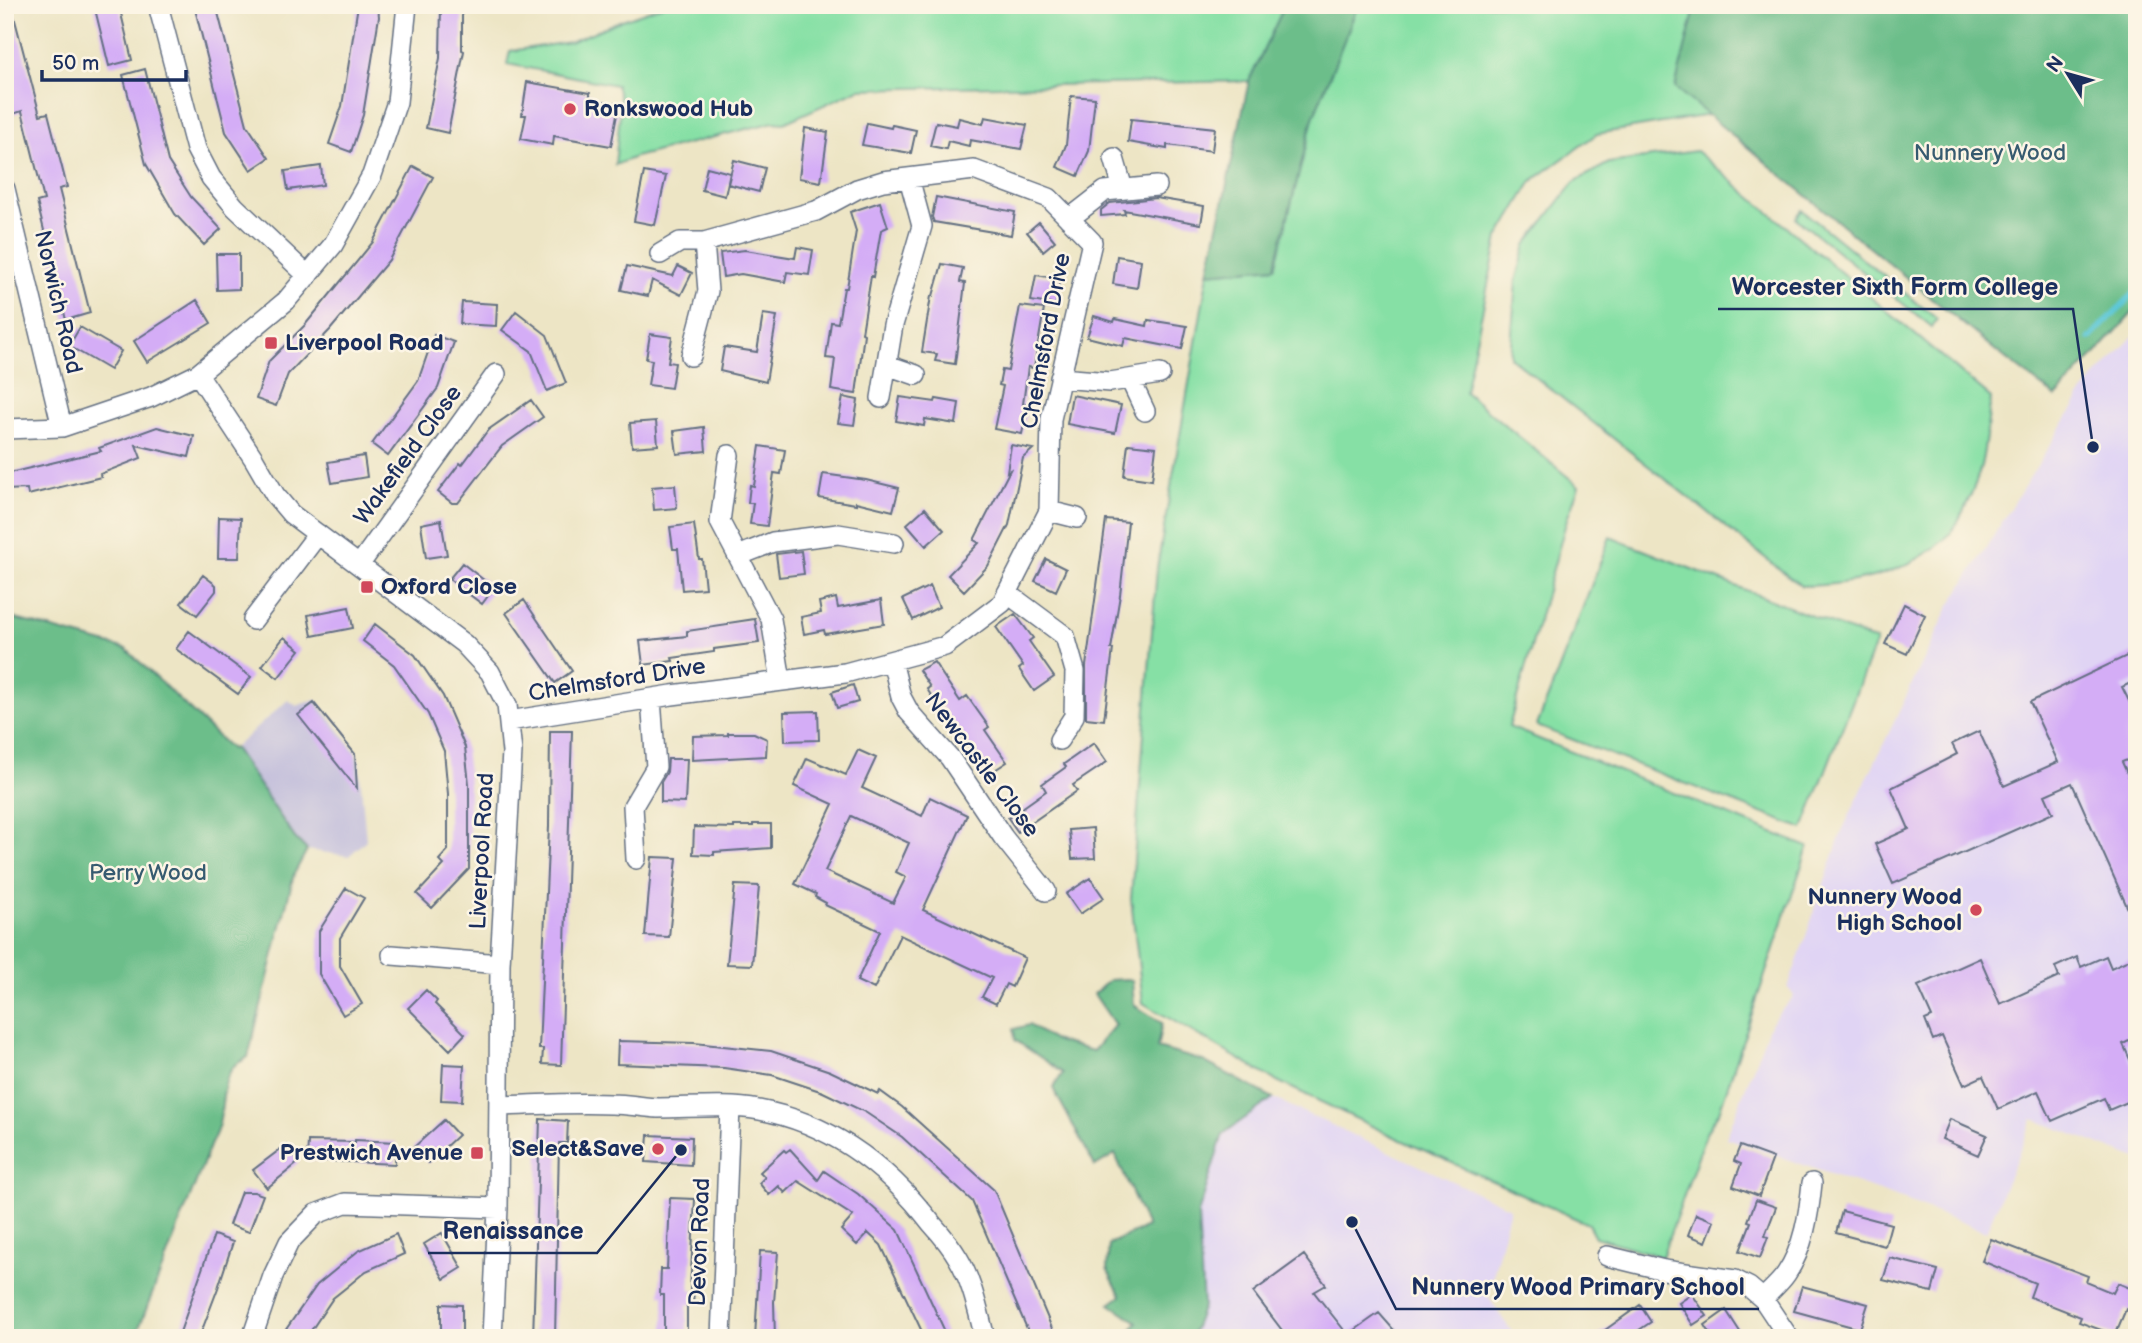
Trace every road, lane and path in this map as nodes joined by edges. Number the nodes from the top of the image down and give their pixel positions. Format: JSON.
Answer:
{"nodes":[{"id":1,"x":158,"y":5,"type":"edge"},
{"id":2,"x":407,"y":5,"type":"edge"},
{"id":3,"x":1114,"y":158,"type":"dead end"},
{"id":4,"x":909,"y":178,"type":"junction"},
{"id":5,"x":1157,"y":186,"type":"dead end"},
{"id":6,"x":5,"y":189,"type":"edge"},
{"id":7,"x":1123,"y":189,"type":"junction"},
{"id":8,"x":1069,"y":219,"type":"junction"},
{"id":9,"x":704,"y":242,"type":"junction"},
{"id":10,"x":660,"y":254,"type":"dead end"},
{"id":11,"x":308,"y":276,"type":"junction"},
{"id":12,"x":691,"y":356,"type":"dead end"},
{"id":13,"x":887,"y":365,"type":"junction"},
{"id":14,"x":198,"y":374,"type":"junction"},
{"id":15,"x":496,"y":374,"type":"dead end"},
{"id":16,"x":1160,"y":374,"type":"dead end"},
{"id":17,"x":916,"y":375,"type":"dead end"},
{"id":18,"x":1060,"y":378,"type":"junction"},
{"id":19,"x":1130,"y":379,"type":"junction"},
{"id":20,"x":881,"y":398,"type":"dead end"},
{"id":21,"x":1145,"y":411,"type":"dead end"},
{"id":22,"x":62,"y":427,"type":"junction"},
{"id":23,"x":5,"y":429,"type":"edge"},
{"id":24,"x":729,"y":455,"type":"dead end"},
{"id":25,"x":1049,"y":510,"type":"junction"},
{"id":26,"x":1077,"y":518,"type":"dead end"},
{"id":27,"x":318,"y":534,"type":"junction"},
{"id":28,"x":894,"y":543,"type":"dead end"},
{"id":29,"x":738,"y":556,"type":"junction"},
{"id":30,"x":360,"y":564,"type":"junction"},
{"id":31,"x":1007,"y":593,"type":"junction"},
{"id":32,"x":253,"y":620,"type":"dead end"},
{"id":33,"x":892,"y":661,"type":"junction"},
{"id":34,"x":781,"y":681,"type":"junction"},
{"id":35,"x":650,"y":699,"type":"junction"},
{"id":36,"x":509,"y":721,"type":"junction"},
{"id":37,"x":1059,"y":740,"type":"dead end"},
{"id":38,"x":636,"y":859,"type":"dead end"},
{"id":39,"x":1046,"y":891,"type":"dead end"},
{"id":40,"x":392,"y":955,"type":"dead end"},
{"id":41,"x":500,"y":964,"type":"junction"},
{"id":42,"x":499,"y":1106,"type":"junction"},
{"id":43,"x":730,"y":1107,"type":"junction"},
{"id":44,"x":1812,"y":1183,"type":"dead end"},
{"id":45,"x":498,"y":1208,"type":"junction"},
{"id":46,"x":1607,"y":1256,"type":"dead end"},
{"id":47,"x":1763,"y":1299,"type":"junction"},
{"id":48,"x":252,"y":1338,"type":"edge"},
{"id":49,"x":492,"y":1338,"type":"edge"},
{"id":50,"x":721,"y":1338,"type":"edge"},
{"id":51,"x":985,"y":1338,"type":"edge"},
{"id":52,"x":1789,"y":1338,"type":"edge"}],
"edges":[{"from":1,"to":11,"type":"street"},
{"from":2,"to":11,"type":"street"},
{"from":3,"to":7,"type":"street"},
{"from":4,"to":8,"type":"street","name":"Chelmsford Drive"},
{"from":4,"to":9,"type":"street","name":"Chelmsford Drive"},
{"from":4,"to":13,"type":"street"},
{"from":5,"to":7,"type":"street"},
{"from":6,"to":22,"type":"street","name":"Norwich Road"},
{"from":7,"to":8,"type":"street"},
{"from":8,"to":18,"type":"street","name":"Chelmsford Drive"},
{"from":9,"to":10,"type":"street","name":"Chelmsford Drive"},
{"from":9,"to":12,"type":"street"},
{"from":11,"to":14,"type":"street"},
{"from":13,"to":17,"type":"street"},
{"from":13,"to":20,"type":"street"},
{"from":14,"to":22,"type":"street"},
{"from":14,"to":27,"type":"street","name":"Liverpool Road"},
{"from":15,"to":30,"type":"street","name":"Wakefield Close"},
{"from":16,"to":19,"type":"street"},
{"from":18,"to":19,"type":"street"},
{"from":18,"to":25,"type":"street","name":"Chelmsford Drive"},
{"from":19,"to":21,"type":"street"},
{"from":22,"to":23,"type":"street"},
{"from":24,"to":29,"type":"street"},
{"from":25,"to":26,"type":"street"},
{"from":25,"to":31,"type":"street","name":"Chelmsford Drive"},
{"from":27,"to":30,"type":"street","name":"Liverpool Road"},
{"from":27,"to":32,"type":"street"},
{"from":28,"to":29,"type":"street"},
{"from":29,"to":34,"type":"street"},
{"from":30,"to":36,"type":"street","name":"Liverpool Road"},
{"from":31,"to":33,"type":"street","name":"Chelmsford Drive"},
{"from":31,"to":37,"type":"street"},
{"from":33,"to":34,"type":"street","name":"Chelmsford Drive"},
{"from":33,"to":39,"type":"street","name":"Newcastle Close"},
{"from":34,"to":35,"type":"street","name":"Chelmsford Drive"},
{"from":35,"to":36,"type":"street","name":"Chelmsford Drive"},
{"from":35,"to":38,"type":"street"},
{"from":36,"to":41,"type":"street","name":"Liverpool Road"},
{"from":40,"to":41,"type":"street"},
{"from":41,"to":42,"type":"street","name":"Liverpool Road"},
{"from":42,"to":43,"type":"street"},
{"from":42,"to":45,"type":"street","name":"Liverpool Road"},
{"from":43,"to":50,"type":"street","name":"Devon Road"},
{"from":43,"to":51,"type":"street"},
{"from":44,"to":47,"type":"street"},
{"from":45,"to":48,"type":"street"},
{"from":45,"to":49,"type":"street","name":"Liverpool Road"},
{"from":46,"to":47,"type":"street"},
{"from":47,"to":52,"type":"street"}]}
